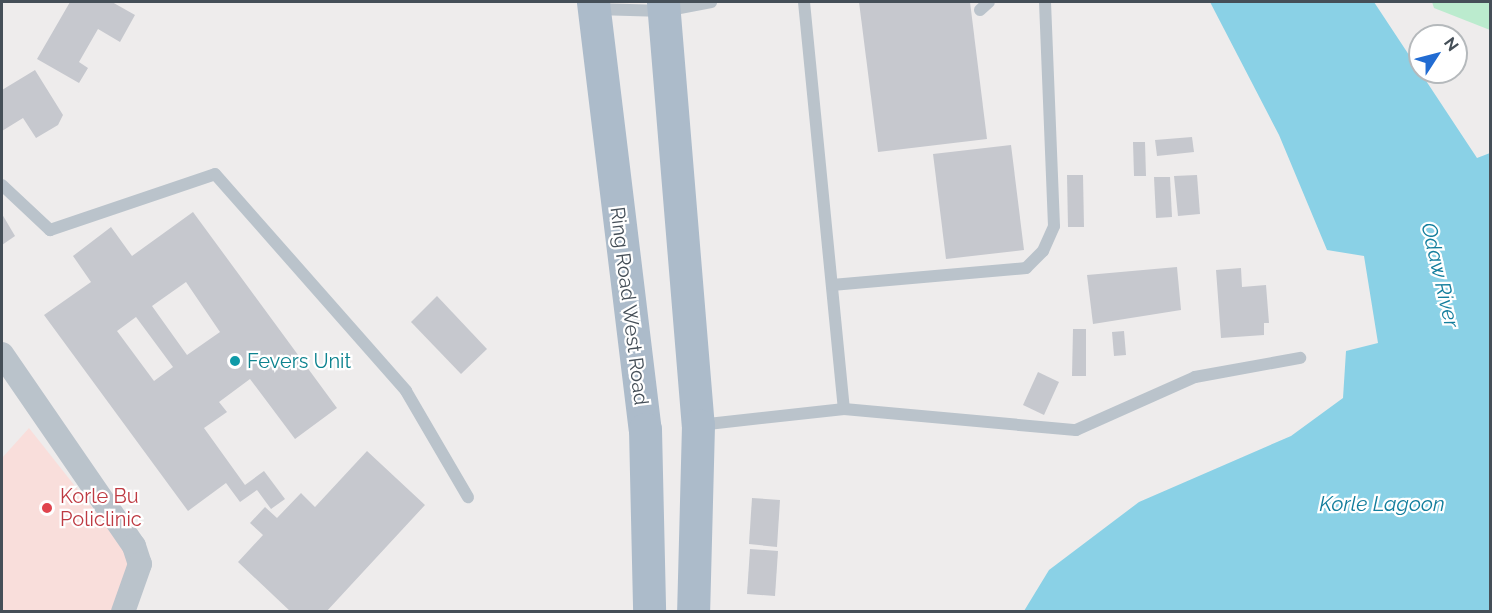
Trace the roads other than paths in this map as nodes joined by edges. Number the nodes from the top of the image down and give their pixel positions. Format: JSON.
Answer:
{"nodes":[{"id":1,"x":711,"y":2,"type":"edge"},
{"id":2,"x":804,"y":2,"type":"edge"},
{"id":3,"x":1045,"y":2,"type":"edge"},
{"id":4,"x":594,"y":5,"type":"edge"},
{"id":5,"x":663,"y":6,"type":"edge"},
{"id":6,"x":2,"y":185,"type":"edge"},
{"id":7,"x":832,"y":285,"type":"junction"},
{"id":8,"x":2,"y":354,"type":"edge"},
{"id":9,"x":1300,"y":358,"type":"dead end"},
{"id":10,"x":844,"y":409,"type":"junction"},
{"id":11,"x":698,"y":425,"type":"junction"},
{"id":12,"x":468,"y":497,"type":"dead end"},
{"id":13,"x":123,"y":612,"type":"edge"},
{"id":14,"x":649,"y":612,"type":"edge"},
{"id":15,"x":693,"y":612,"type":"edge"}],
"edges":[{"from":1,"to":5,"type":"lane"},
{"from":2,"to":7,"type":"lane"},
{"from":3,"to":7,"type":"lane"},
{"from":4,"to":5,"type":"lane"},
{"from":4,"to":14,"type":"main road","name":"Ring Road West Road"},
{"from":5,"to":11,"type":"main road"},
{"from":6,"to":12,"type":"lane"},
{"from":7,"to":10,"type":"lane"},
{"from":8,"to":13,"type":"street"},
{"from":9,"to":10,"type":"lane"},
{"from":10,"to":11,"type":"lane"},
{"from":11,"to":15,"type":"main road"}]}
